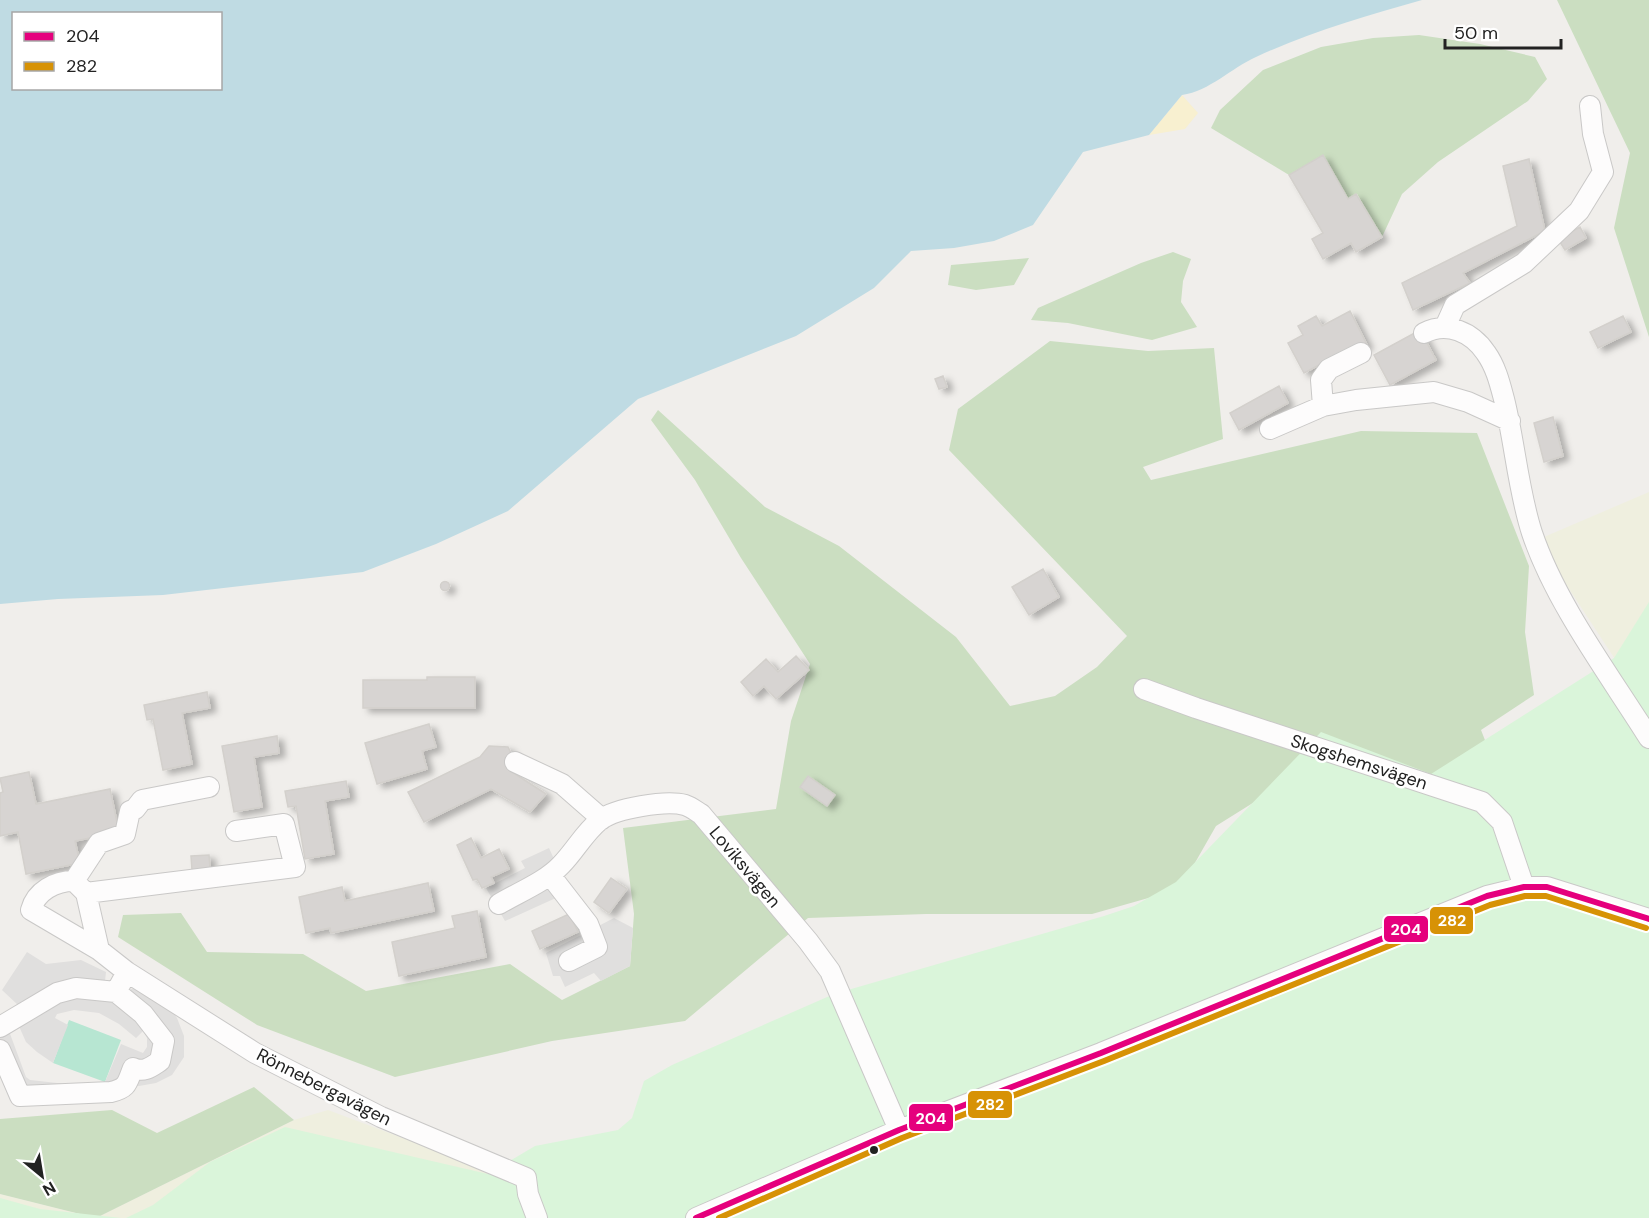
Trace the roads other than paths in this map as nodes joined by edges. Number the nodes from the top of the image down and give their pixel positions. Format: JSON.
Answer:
{"nodes":[{"id":1,"x":1590,"y":106,"type":"dead end"},
{"id":2,"x":1445,"y":327,"type":"junction"},
{"id":3,"x":1424,"y":333,"type":"dead end"},
{"id":4,"x":1361,"y":353,"type":"dead end"},
{"id":5,"x":1323,"y":406,"type":"junction"},
{"id":6,"x":1510,"y":422,"type":"junction"},
{"id":7,"x":1270,"y":429,"type":"dead end"},
{"id":8,"x":1144,"y":689,"type":"dead end"},
{"id":9,"x":1649,"y":738,"type":"edge"},
{"id":10,"x":514,"y":762,"type":"dead end"},
{"id":11,"x":209,"y":787,"type":"dead end"},
{"id":12,"x":602,"y":819,"type":"junction"},
{"id":13,"x":236,"y":831,"type":"dead end"},
{"id":14,"x":550,"y":875,"type":"junction"},
{"id":15,"x":80,"y":887,"type":"junction"},
{"id":16,"x":1524,"y":887,"type":"junction"},
{"id":17,"x":498,"y":904,"type":"dead end"},
{"id":18,"x":1649,"y":919,"type":"edge"},
{"id":19,"x":99,"y":950,"type":"junction"},
{"id":20,"x":569,"y":961,"type":"dead end"},
{"id":21,"x":127,"y":972,"type":"junction"},
{"id":22,"x":116,"y":992,"type":"junction"},
{"id":23,"x":0,"y":1027,"type":"edge"},
{"id":24,"x":0,"y":1050,"type":"edge"},
{"id":25,"x":899,"y":1130,"type":"junction"},
{"id":26,"x":537,"y":1218,"type":"edge"},
{"id":27,"x":696,"y":1218,"type":"edge"}],
"edges":[{"from":1,"to":2,"type":"street"},
{"from":2,"to":3,"type":"street"},
{"from":2,"to":6,"type":"street"},
{"from":4,"to":5,"type":"street"},
{"from":5,"to":6,"type":"street"},
{"from":5,"to":7,"type":"street"},
{"from":6,"to":9,"type":"street"},
{"from":8,"to":16,"type":"street","name":"Skogshemsvägen"},
{"from":10,"to":12,"type":"street"},
{"from":11,"to":15,"type":"street"},
{"from":12,"to":14,"type":"street","name":"Loviksvägen"},
{"from":12,"to":25,"type":"street","name":"Loviksvägen"},
{"from":13,"to":15,"type":"street"},
{"from":14,"to":17,"type":"street","name":"Loviksvägen"},
{"from":14,"to":20,"type":"street"},
{"from":15,"to":19,"type":"street"},
{"from":15,"to":19,"type":"street","name":"Rönnebergavägen"},
{"from":16,"to":18,"type":"street"},
{"from":16,"to":25,"type":"street"},
{"from":19,"to":21,"type":"street","name":"Rönnebergavägen"},
{"from":21,"to":22,"type":"street"},
{"from":21,"to":26,"type":"street","name":"Rönnebergavägen"},
{"from":22,"to":23,"type":"street"},
{"from":22,"to":24,"type":"street"},
{"from":25,"to":27,"type":"street"}]}
